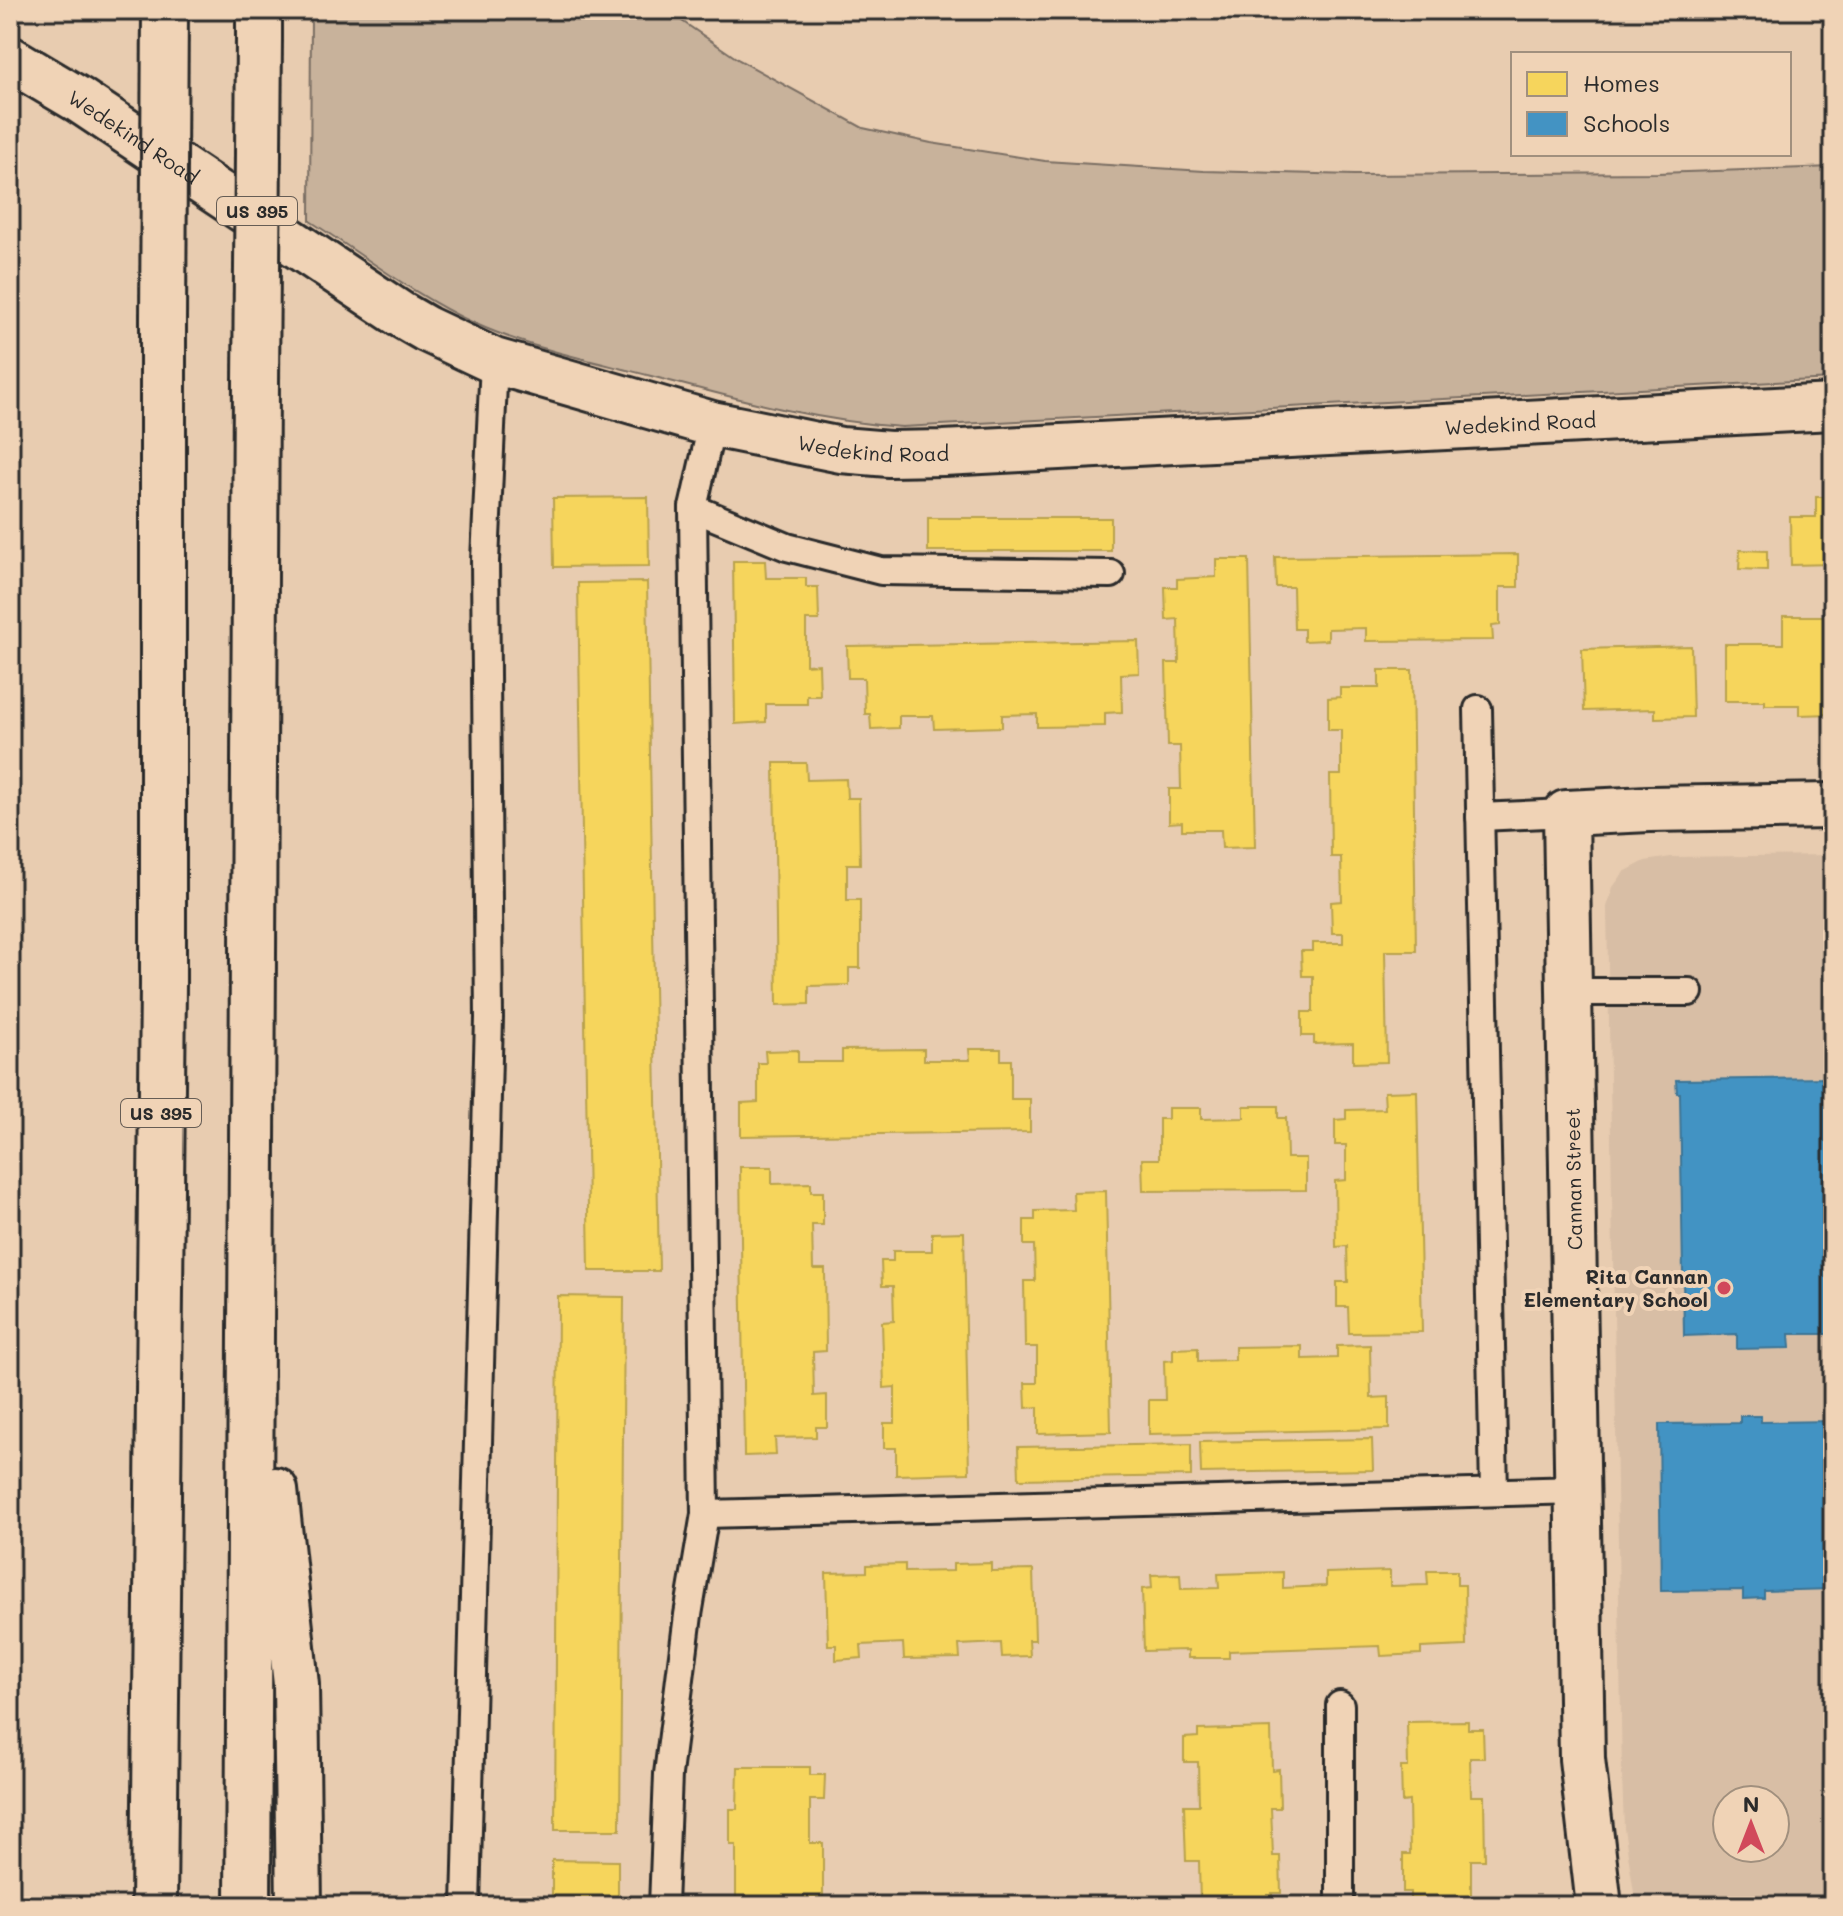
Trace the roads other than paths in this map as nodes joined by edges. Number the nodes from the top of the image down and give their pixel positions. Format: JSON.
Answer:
{"nodes":[{"id":1,"x":165,"y":10,"type":"edge"},
{"id":2,"x":259,"y":24,"type":"edge"},
{"id":3,"x":10,"y":59,"type":"edge"},
{"id":4,"x":494,"y":361,"type":"junction"},
{"id":5,"x":1833,"y":407,"type":"edge"},
{"id":6,"x":712,"y":424,"type":"junction"},
{"id":7,"x":693,"y":508,"type":"junction"},
{"id":8,"x":1111,"y":574,"type":"dead end"},
{"id":9,"x":1478,"y":709,"type":"dead end"},
{"id":10,"x":1833,"y":806,"type":"edge"},
{"id":11,"x":1566,"y":813,"type":"junction"},
{"id":12,"x":1480,"y":817,"type":"junction"},
{"id":13,"x":1569,"y":992,"type":"junction"},
{"id":14,"x":1689,"y":992,"type":"dead end"},
{"id":15,"x":253,"y":1282,"type":"junction"},
{"id":16,"x":1579,"y":1490,"type":"junction"},
{"id":17,"x":1494,"y":1492,"type":"junction"},
{"id":18,"x":705,"y":1514,"type":"junction"},
{"id":19,"x":1340,"y":1705,"type":"dead end"},
{"id":20,"x":154,"y":1906,"type":"edge"},
{"id":21,"x":248,"y":1906,"type":"edge"},
{"id":22,"x":299,"y":1906,"type":"edge"},
{"id":23,"x":466,"y":1906,"type":"edge"},
{"id":24,"x":663,"y":1906,"type":"edge"},
{"id":25,"x":1340,"y":1906,"type":"edge"},
{"id":26,"x":1599,"y":1906,"type":"edge"}],
"edges":[{"from":1,"to":20,"type":"main road","number":"US 395","bridge":true},
{"from":2,"to":15,"type":"main road","number":"US 395","bridge":true},
{"from":3,"to":4,"type":"main road","name":"Wedekind Road"},
{"from":4,"to":6,"type":"main road","name":"Wedekind Road"},
{"from":4,"to":23,"type":"lane"},
{"from":5,"to":6,"type":"main road","name":"Wedekind Road"},
{"from":6,"to":7,"type":"lane"},
{"from":7,"to":8,"type":"lane"},
{"from":7,"to":18,"type":"lane"},
{"from":9,"to":12,"type":"lane"},
{"from":10,"to":11,"type":"main road"},
{"from":11,"to":12,"type":"lane"},
{"from":11,"to":13,"type":"main road","name":"Cannan Street"},
{"from":12,"to":17,"type":"lane"},
{"from":13,"to":14,"type":"lane"},
{"from":13,"to":16,"type":"main road","name":"Cannan Street"},
{"from":15,"to":21,"type":"main road","number":"US 395"},
{"from":15,"to":22,"type":"main road"},
{"from":16,"to":17,"type":"lane"},
{"from":16,"to":26,"type":"main road","name":"Cannan Street"},
{"from":17,"to":18,"type":"lane"},
{"from":18,"to":24,"type":"lane"},
{"from":19,"to":25,"type":"lane"}]}
